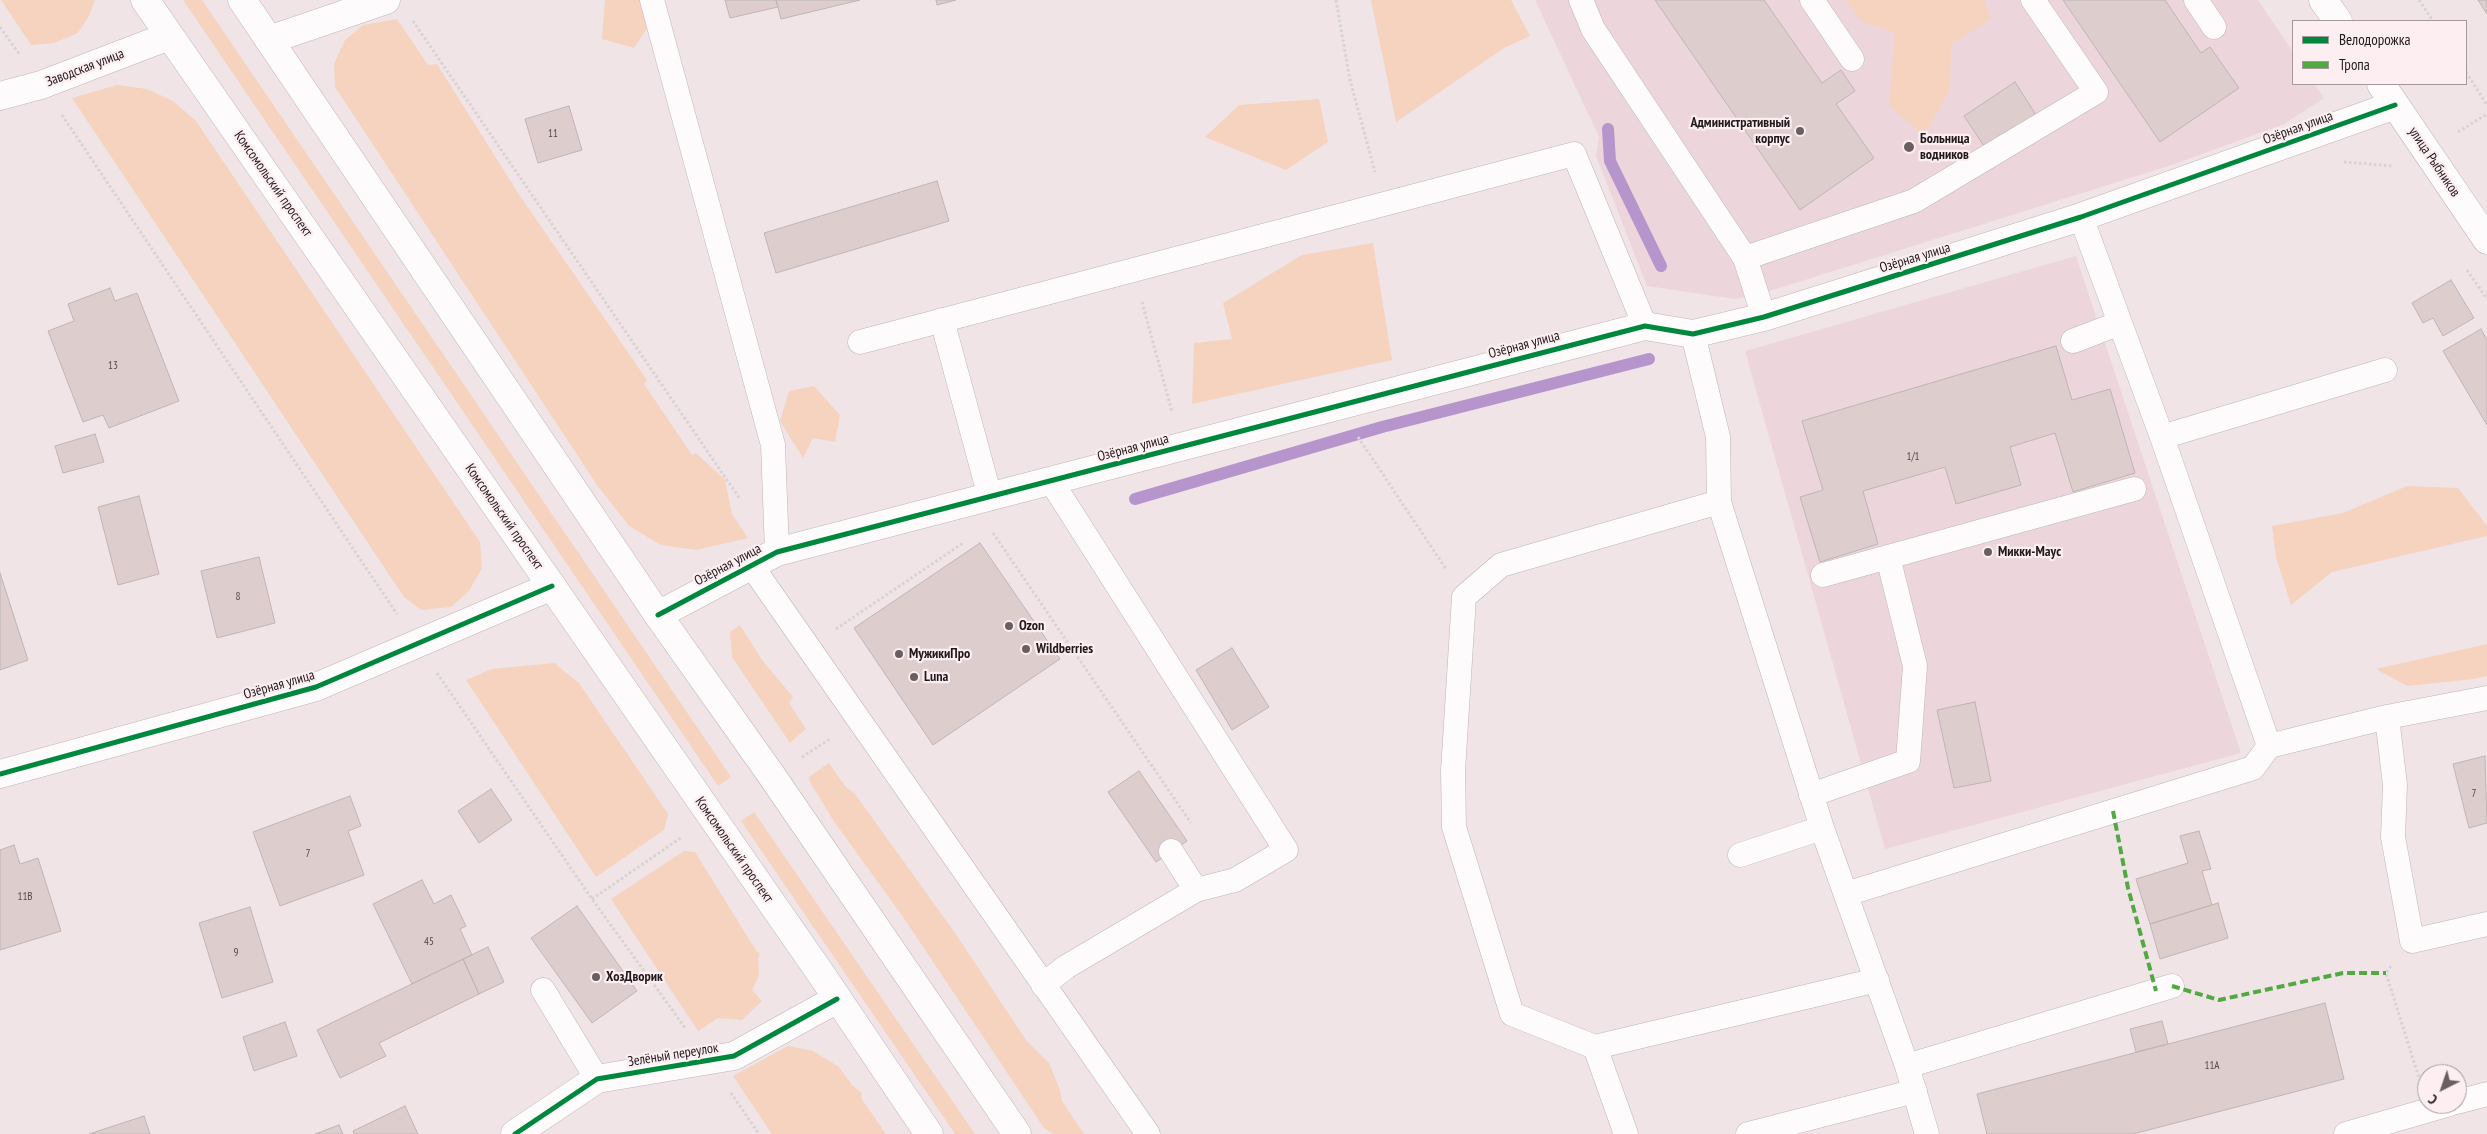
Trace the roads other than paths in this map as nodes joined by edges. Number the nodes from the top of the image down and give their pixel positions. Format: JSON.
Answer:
{"nodes":[{"id":1,"x":145,"y":0,"type":"edge"},
{"id":2,"x":242,"y":0,"type":"edge"},
{"id":3,"x":386,"y":0,"type":"edge"},
{"id":4,"x":652,"y":0,"type":"edge"},
{"id":5,"x":1581,"y":0,"type":"edge"},
{"id":6,"x":1812,"y":0,"type":"edge"},
{"id":7,"x":2033,"y":0,"type":"edge"},
{"id":8,"x":2196,"y":0,"type":"edge"},
{"id":9,"x":2323,"y":0,"type":"edge"},
{"id":10,"x":2337,"y":20,"type":"edge"},
{"id":11,"x":2214,"y":27,"type":"dead end"},
{"id":12,"x":169,"y":36,"type":"junction"},
{"id":13,"x":270,"y":40,"type":"junction"},
{"id":14,"x":1852,"y":59,"type":"dead end"},
{"id":15,"x":2388,"y":94,"type":"edge"},
{"id":16,"x":0,"y":96,"type":"edge"},
{"id":17,"x":2082,"y":217,"type":"junction"},
{"id":18,"x":2487,"y":240,"type":"edge"},
{"id":19,"x":1745,"y":258,"type":"junction"},
{"id":20,"x":1764,"y":317,"type":"junction"},
{"id":21,"x":942,"y":320,"type":"junction"},
{"id":22,"x":2120,"y":323,"type":"junction"},
{"id":23,"x":1645,"y":326,"type":"junction"},
{"id":24,"x":1693,"y":334,"type":"junction"},
{"id":25,"x":2073,"y":341,"type":"dead end"},
{"id":26,"x":860,"y":342,"type":"dead end"},
{"id":27,"x":2385,"y":370,"type":"dead end"},
{"id":28,"x":2162,"y":437,"type":"junction"},
{"id":29,"x":1051,"y":481,"type":"junction"},
{"id":30,"x":2134,"y":489,"type":"dead end"},
{"id":31,"x":990,"y":497,"type":"junction"},
{"id":32,"x":1719,"y":502,"type":"junction"},
{"id":33,"x":777,"y":552,"type":"junction"},
{"id":34,"x":1888,"y":557,"type":"junction"},
{"id":35,"x":751,"y":565,"type":"junction"},
{"id":36,"x":1823,"y":575,"type":"dead end"},
{"id":37,"x":552,"y":586,"type":"junction"},
{"id":38,"x":658,"y":615,"type":"junction"},
{"id":39,"x":2487,"y":698,"type":"edge"},
{"id":40,"x":2387,"y":717,"type":"junction"},
{"id":41,"x":2269,"y":746,"type":"junction"},
{"id":42,"x":0,"y":774,"type":"edge"},
{"id":43,"x":1812,"y":796,"type":"junction"},
{"id":44,"x":1822,"y":828,"type":"junction"},
{"id":45,"x":1171,"y":851,"type":"dead end"},
{"id":46,"x":1740,"y":855,"type":"dead end"},
{"id":47,"x":1196,"y":890,"type":"junction"},
{"id":48,"x":1846,"y":894,"type":"junction"},
{"id":49,"x":2487,"y":924,"type":"edge"},
{"id":50,"x":1877,"y":980,"type":"junction"},
{"id":51,"x":1043,"y":985,"type":"junction"},
{"id":52,"x":2172,"y":986,"type":"dead end"},
{"id":53,"x":543,"y":990,"type":"dead end"},
{"id":54,"x":837,"y":998,"type":"junction"},
{"id":55,"x":1595,"y":1047,"type":"junction"},
{"id":56,"x":1907,"y":1066,"type":"junction"},
{"id":57,"x":597,"y":1078,"type":"junction"},
{"id":58,"x":1914,"y":1091,"type":"junction"},
{"id":59,"x":2487,"y":1094,"type":"edge"},
{"id":60,"x":2467,"y":1099,"type":"edge"},
{"id":61,"x":2423,"y":1114,"type":"edge"},
{"id":62,"x":2386,"y":1128,"type":"edge"},
{"id":63,"x":515,"y":1134,"type":"edge"},
{"id":64,"x":929,"y":1134,"type":"edge"},
{"id":65,"x":1017,"y":1134,"type":"edge"},
{"id":66,"x":1148,"y":1134,"type":"edge"},
{"id":67,"x":1626,"y":1134,"type":"edge"},
{"id":68,"x":1748,"y":1134,"type":"edge"},
{"id":69,"x":1927,"y":1134,"type":"edge"},
{"id":70,"x":2346,"y":1134,"type":"edge"}],
"edges":[{"from":1,"to":12,"type":"street","name":"Комсомольский проспект"},
{"from":2,"to":13,"type":"street"},
{"from":3,"to":13,"type":"street"},
{"from":4,"to":33,"type":"lane"},
{"from":5,"to":19,"type":"lane"},
{"from":6,"to":14,"type":"lane"},
{"from":7,"to":19,"type":"lane"},
{"from":8,"to":11,"type":"lane"},
{"from":9,"to":10,"type":"street"},
{"from":12,"to":16,"type":"street","name":"Заводская улица"},
{"from":12,"to":37,"type":"street","name":"Комсомольский проспект"},
{"from":13,"to":38,"type":"street"},
{"from":15,"to":17,"type":"street","name":"Озёрная улица"},
{"from":15,"to":18,"type":"street","name":"улица Рыбников"},
{"from":17,"to":20,"type":"street","name":"Озёрная улица"},
{"from":17,"to":22,"type":"lane"},
{"from":19,"to":20,"type":"lane"},
{"from":20,"to":24,"type":"street","name":"Озёрная улица"},
{"from":21,"to":23,"type":"lane"},
{"from":21,"to":26,"type":"lane"},
{"from":21,"to":31,"type":"lane"},
{"from":22,"to":25,"type":"lane"},
{"from":22,"to":28,"type":"lane"},
{"from":23,"to":24,"type":"street","name":"Озёрная улица"},
{"from":23,"to":29,"type":"street","name":"Озёрная улица"},
{"from":24,"to":32,"type":"lane"},
{"from":27,"to":28,"type":"lane"},
{"from":28,"to":41,"type":"lane"},
{"from":29,"to":31,"type":"street","name":"Озёрная улица"},
{"from":29,"to":47,"type":"lane"},
{"from":30,"to":34,"type":"lane"},
{"from":31,"to":33,"type":"street","name":"Озёрная улица"},
{"from":32,"to":43,"type":"lane"},
{"from":32,"to":55,"type":"lane"},
{"from":33,"to":35,"type":"street","name":"Озёрная улица"},
{"from":34,"to":36,"type":"lane"},
{"from":34,"to":43,"type":"lane"},
{"from":35,"to":38,"type":"street","name":"Озёрная улица"},
{"from":35,"to":51,"type":"lane"},
{"from":37,"to":42,"type":"street","name":"Озёрная улица"},
{"from":37,"to":54,"type":"street","name":"Комсомольский проспект"},
{"from":38,"to":65,"type":"street"},
{"from":39,"to":40,"type":"lane"},
{"from":40,"to":41,"type":"lane"},
{"from":40,"to":49,"type":"lane"},
{"from":41,"to":48,"type":"lane"},
{"from":43,"to":44,"type":"lane"},
{"from":44,"to":46,"type":"lane"},
{"from":44,"to":48,"type":"lane"},
{"from":45,"to":47,"type":"lane"},
{"from":47,"to":51,"type":"lane"},
{"from":48,"to":50,"type":"lane"},
{"from":50,"to":55,"type":"lane"},
{"from":50,"to":56,"type":"lane"},
{"from":51,"to":66,"type":"lane"},
{"from":52,"to":56,"type":"lane"},
{"from":53,"to":57,"type":"lane"},
{"from":54,"to":57,"type":"street","name":"Зелёный переулок"},
{"from":54,"to":64,"type":"street","name":"Комсомольский проспект"},
{"from":55,"to":67,"type":"lane"},
{"from":56,"to":58,"type":"lane"},
{"from":57,"to":63,"type":"street","name":"Зелёный переулок"},
{"from":58,"to":68,"type":"lane"},
{"from":58,"to":69,"type":"lane"},
{"from":59,"to":60,"type":"lane"},
{"from":61,"to":62,"type":"lane"},
{"from":62,"to":70,"type":"lane"}]}
